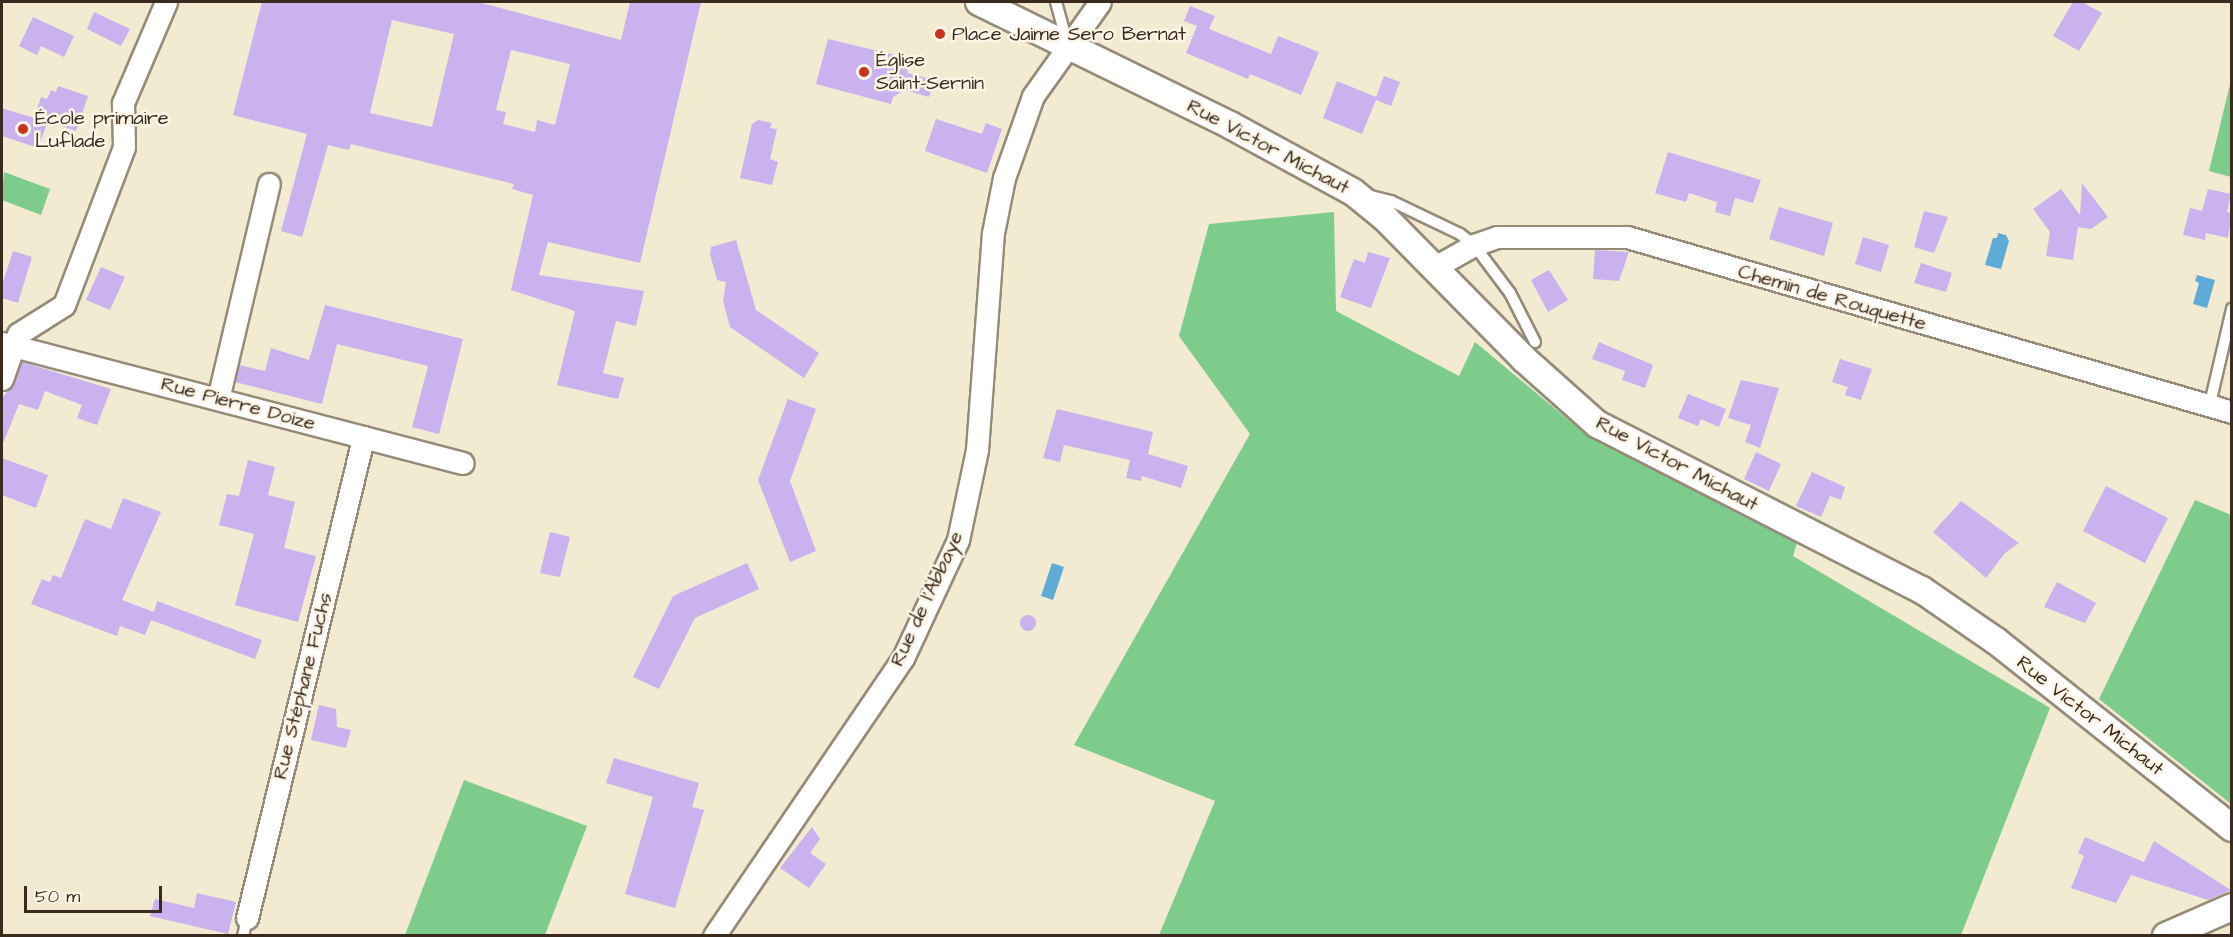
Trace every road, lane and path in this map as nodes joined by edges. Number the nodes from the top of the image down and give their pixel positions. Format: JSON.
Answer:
{"nodes":[{"id":1,"x":166,"y":2,"type":"edge"},
{"id":2,"x":979,"y":2,"type":"edge"},
{"id":3,"x":1056,"y":2,"type":"edge"},
{"id":4,"x":1100,"y":2,"type":"edge"},
{"id":5,"x":1068,"y":46,"type":"junction"},
{"id":6,"x":269,"y":184,"type":"dead end"},
{"id":7,"x":1353,"y":192,"type":"junction"},
{"id":8,"x":1474,"y":245,"type":"junction"},
{"id":9,"x":1433,"y":268,"type":"junction"},
{"id":10,"x":2232,"y":309,"type":"edge"},
{"id":11,"x":1535,"y":342,"type":"dead end"},
{"id":12,"x":8,"y":344,"type":"edge"},
{"id":13,"x":2,"y":379,"type":"edge"},
{"id":14,"x":218,"y":399,"type":"junction"},
{"id":15,"x":2208,"y":408,"type":"junction"},
{"id":16,"x":2232,"y":412,"type":"edge"},
{"id":17,"x":363,"y":437,"type":"junction"},
{"id":18,"x":463,"y":463,"type":"dead end"},
{"id":19,"x":2232,"y":828,"type":"edge"},
{"id":20,"x":2232,"y":907,"type":"edge"},
{"id":21,"x":245,"y":927,"type":"edge"},
{"id":22,"x":714,"y":936,"type":"edge"},
{"id":23,"x":2166,"y":936,"type":"edge"}],
"edges":[{"from":1,"to":12,"type":"street"},
{"from":2,"to":5,"type":"street","name":"Rue Victor Michaut"},
{"from":3,"to":5,"type":"lane"},
{"from":4,"to":5,"type":"street","name":"Rue de l'Abbaye"},
{"from":5,"to":7,"type":"street","name":"Rue Victor Michaut"},
{"from":5,"to":22,"type":"street","name":"Rue de l'Abbaye"},
{"from":6,"to":14,"type":"street"},
{"from":7,"to":8,"type":"lane"},
{"from":7,"to":9,"type":"street","name":"Rue Victor Michaut"},
{"from":8,"to":9,"type":"street","name":"Chemin de Rouquette"},
{"from":8,"to":11,"type":"lane"},
{"from":8,"to":15,"type":"street","name":"Chemin de Rouquette"},
{"from":9,"to":19,"type":"street","name":"Rue Victor Michaut"},
{"from":10,"to":15,"type":"lane"},
{"from":12,"to":13,"type":"street"},
{"from":12,"to":14,"type":"street","name":"Rue Pierre Doize"},
{"from":14,"to":17,"type":"street","name":"Rue Pierre Doize"},
{"from":15,"to":16,"type":"street","name":"Chemin de Rouquette"},
{"from":17,"to":18,"type":"street","name":"Rue Pierre Doize"},
{"from":17,"to":21,"type":"street","name":"Rue Stéphane Fuchs"},
{"from":20,"to":23,"type":"street"}]}
